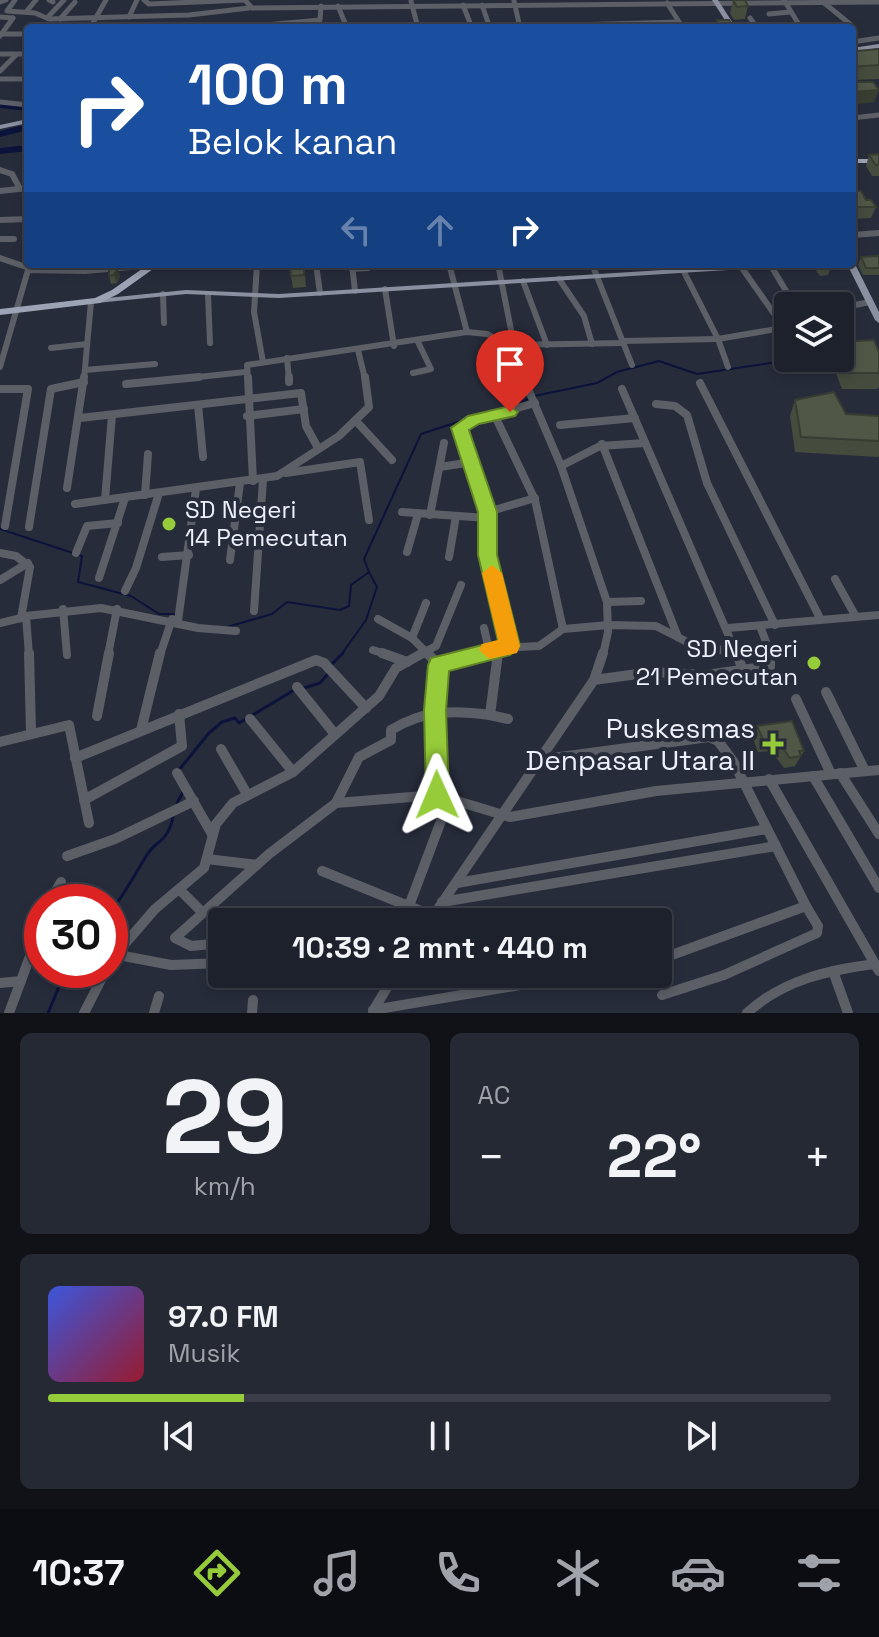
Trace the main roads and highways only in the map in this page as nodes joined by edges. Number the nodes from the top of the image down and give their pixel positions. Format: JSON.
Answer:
{"nodes":[{"id":1,"x":716,"y":2,"type":"edge"},
{"id":2,"x":730,"y":24,"type":"edge"},
{"id":3,"x":879,"y":46,"type":"edge"},
{"id":4,"x":856,"y":49,"type":"edge"},
{"id":5,"x":24,"y":122,"type":"edge"},
{"id":6,"x":0,"y":127,"type":"edge"},
{"id":7,"x":856,"y":161,"type":"edge"},
{"id":8,"x":879,"y":161,"type":"edge"},
{"id":9,"x":148,"y":268,"type":"edge"},
{"id":10,"x":856,"y":268,"type":"edge"},
{"id":11,"x":685,"y":269,"type":"edge"},
{"id":12,"x":119,"y":289,"type":"junction"},
{"id":13,"x":128,"y":297,"type":"junction"},
{"id":14,"x":94,"y":301,"type":"junction"},
{"id":15,"x":0,"y":312,"type":"edge"},
{"id":16,"x":878,"y":315,"type":"edge"}],
"edges":[{"from":1,"to":2,"type":"main road"},
{"from":3,"to":4,"type":"main road"},
{"from":5,"to":6,"type":"main road"},
{"from":7,"to":8,"type":"highway"},
{"from":9,"to":12,"type":"highway"},
{"from":10,"to":16,"type":"main road"},
{"from":11,"to":13,"type":"main road"},
{"from":12,"to":13,"type":"main road"},
{"from":12,"to":14,"type":"highway"},
{"from":13,"to":14,"type":"main road"},
{"from":14,"to":15,"type":"highway"}]}
